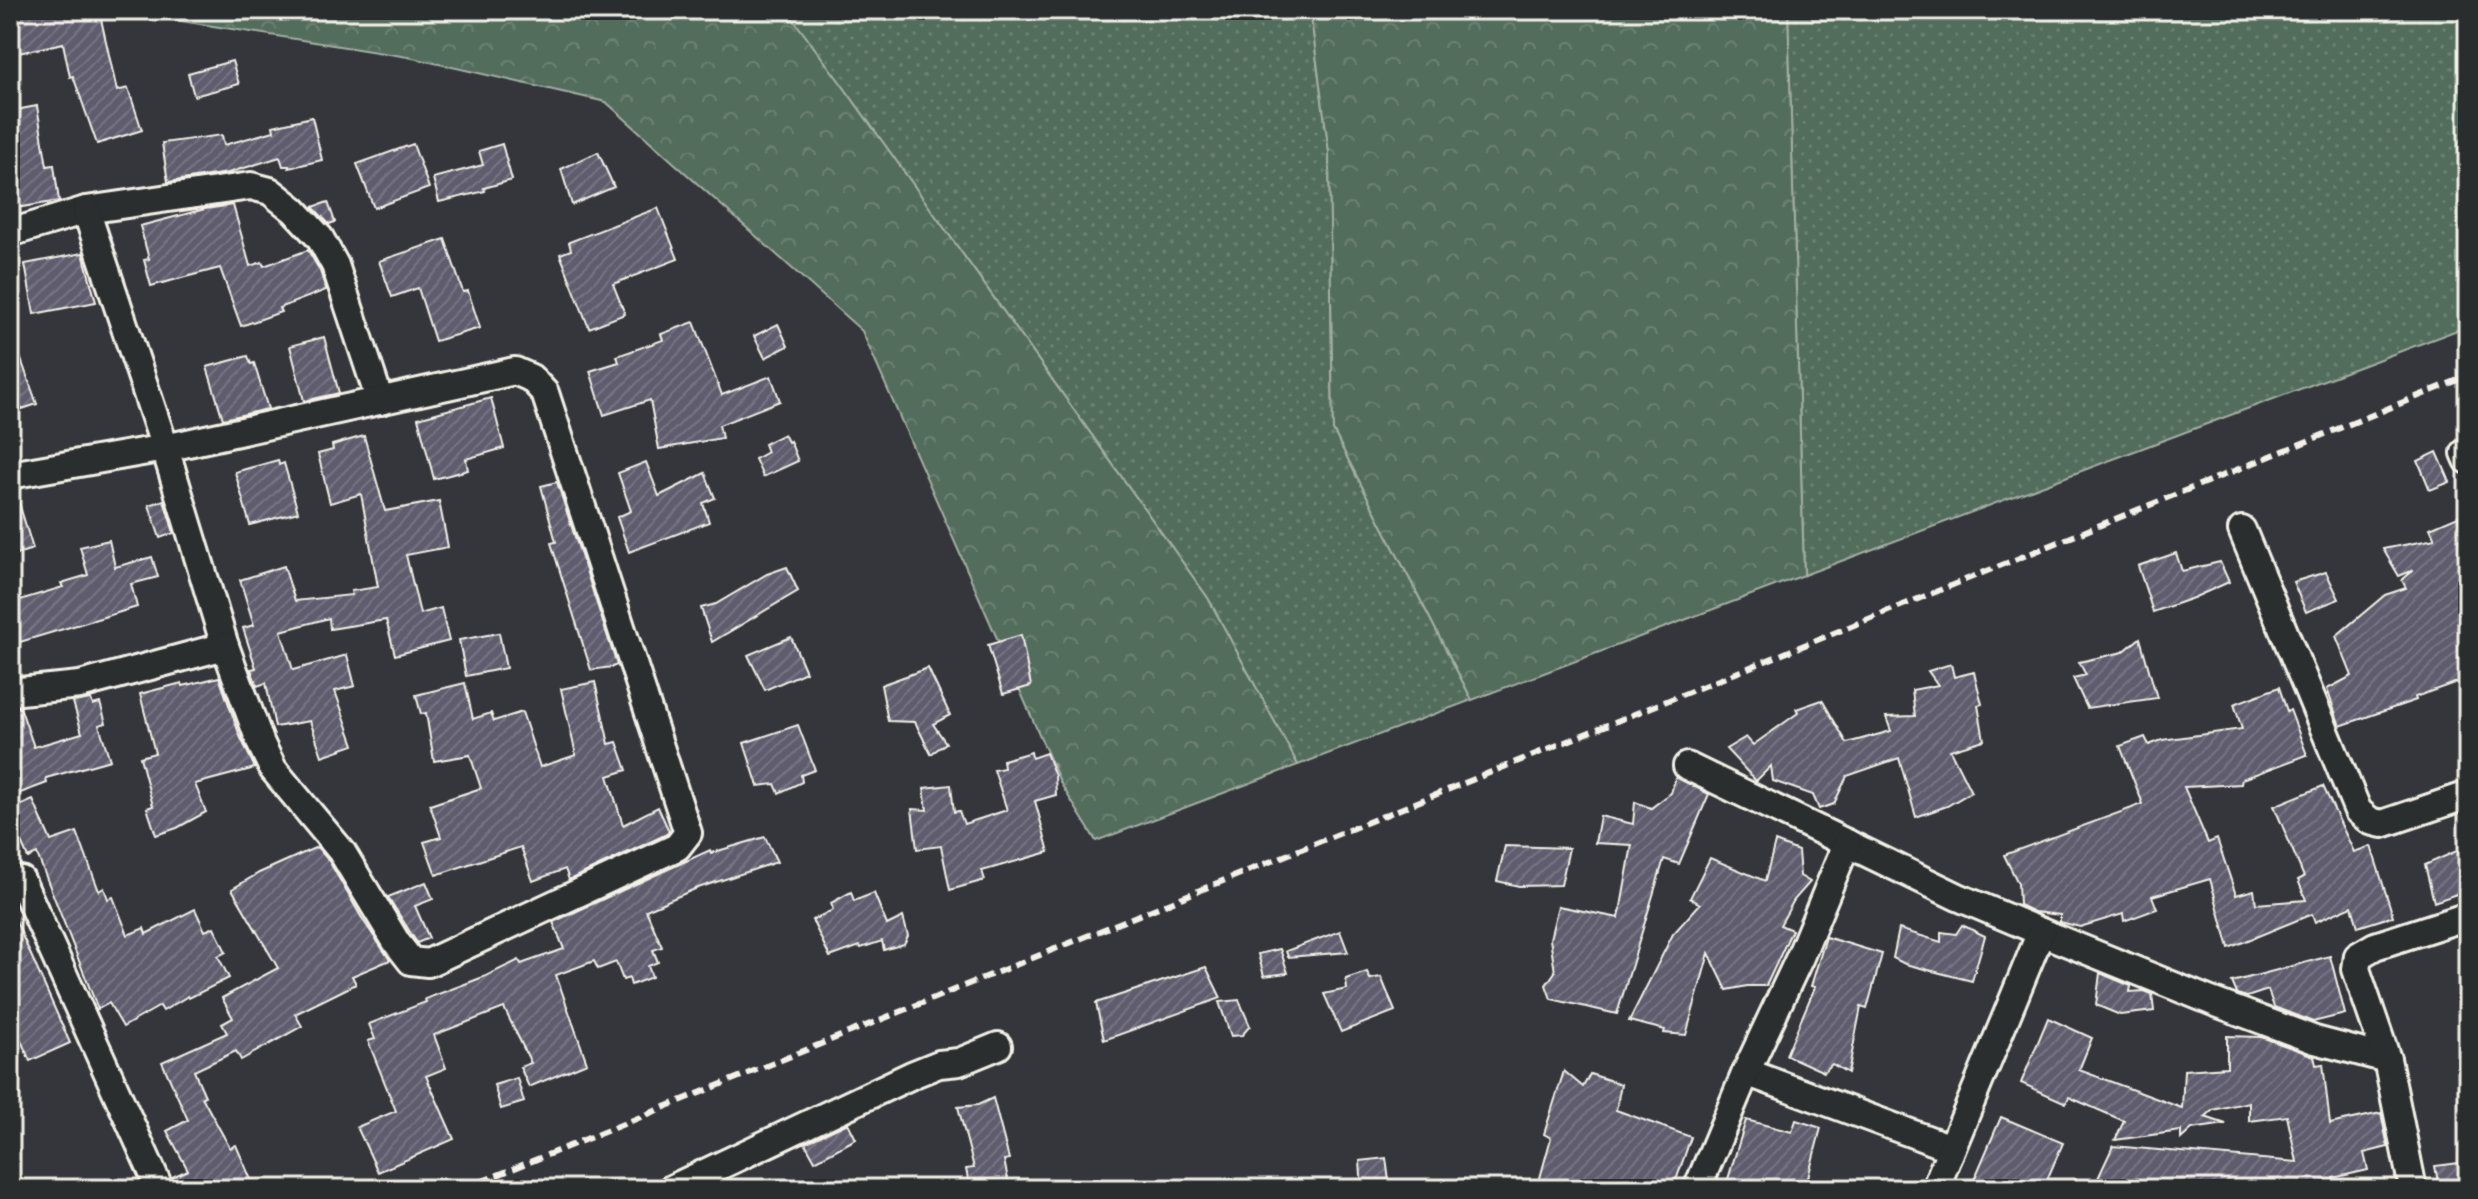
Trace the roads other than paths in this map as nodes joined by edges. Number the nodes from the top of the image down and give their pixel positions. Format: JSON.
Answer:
{"nodes":[{"id":1,"x":86,"y":210,"type":"junction"},
{"id":2,"x":10,"y":233,"type":"edge"},
{"id":3,"x":380,"y":401,"type":"junction"},
{"id":4,"x":165,"y":448,"type":"junction"},
{"id":5,"x":10,"y":475,"type":"edge"},
{"id":6,"x":2242,"y":530,"type":"dead end"},
{"id":7,"x":225,"y":646,"type":"junction"},
{"id":8,"x":10,"y":692,"type":"edge"},
{"id":9,"x":1687,"y":766,"type":"dead end"},
{"id":10,"x":2468,"y":795,"type":"edge"},
{"id":11,"x":1847,"y":843,"type":"junction"},
{"id":12,"x":10,"y":885,"type":"edge"},
{"id":13,"x":2468,"y":916,"type":"edge"},
{"id":14,"x":2041,"y":932,"type":"junction"},
{"id":15,"x":998,"y":1046,"type":"dead end"},
{"id":16,"x":2387,"y":1059,"type":"junction"},
{"id":17,"x":1746,"y":1072,"type":"junction"},
{"id":18,"x":1951,"y":1148,"type":"junction"},
{"id":19,"x":160,"y":1189,"type":"edge"},
{"id":20,"x":671,"y":1189,"type":"edge"},
{"id":21,"x":1697,"y":1189,"type":"edge"},
{"id":22,"x":1935,"y":1189,"type":"edge"},
{"id":23,"x":2413,"y":1189,"type":"edge"}],
"edges":[{"from":1,"to":2,"type":"street"},
{"from":1,"to":3,"type":"street"},
{"from":1,"to":4,"type":"street"},
{"from":3,"to":4,"type":"street"},
{"from":3,"to":7,"type":"street"},
{"from":4,"to":5,"type":"street"},
{"from":4,"to":7,"type":"street"},
{"from":6,"to":10,"type":"street"},
{"from":7,"to":8,"type":"street"},
{"from":9,"to":11,"type":"street"},
{"from":11,"to":14,"type":"street"},
{"from":11,"to":17,"type":"street"},
{"from":12,"to":19,"type":"street"},
{"from":13,"to":16,"type":"street"},
{"from":14,"to":16,"type":"street"},
{"from":14,"to":18,"type":"street"},
{"from":15,"to":20,"type":"street"},
{"from":16,"to":23,"type":"street"},
{"from":17,"to":18,"type":"street"},
{"from":17,"to":21,"type":"street"},
{"from":18,"to":22,"type":"street"}]}
